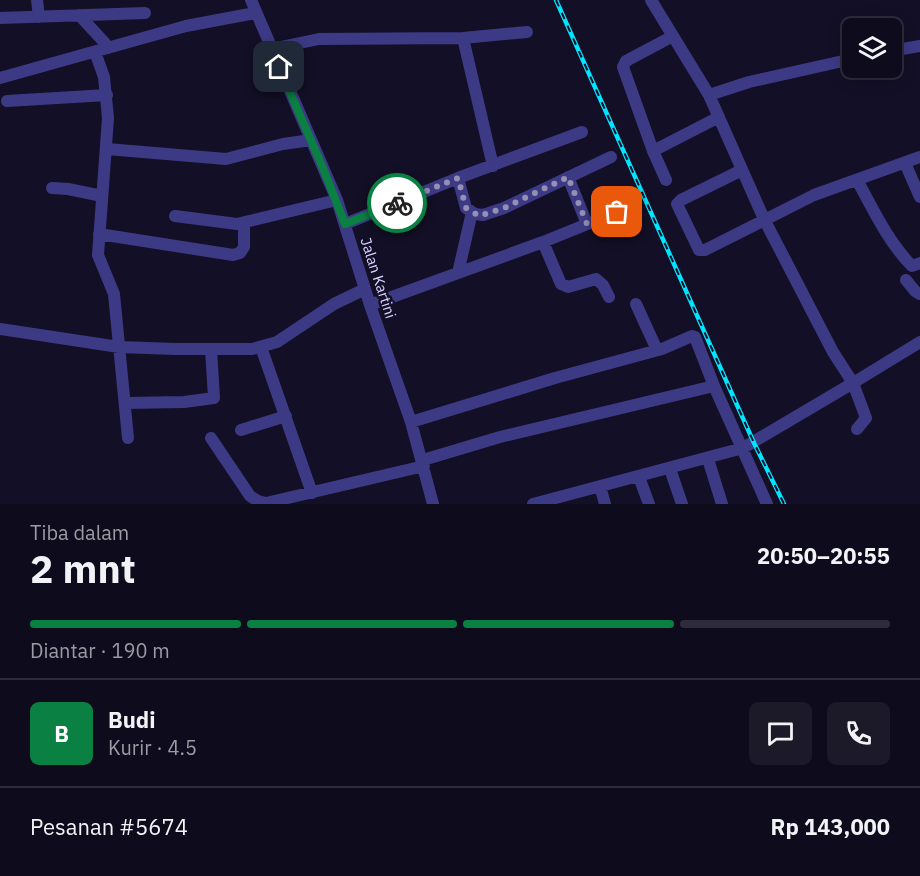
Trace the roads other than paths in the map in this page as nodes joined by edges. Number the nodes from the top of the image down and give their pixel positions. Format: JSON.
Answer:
{"nodes":[{"id":1,"x":37,"y":0,"type":"edge"},
{"id":2,"x":251,"y":0,"type":"edge"},
{"id":3,"x":651,"y":0,"type":"edge"},
{"id":4,"x":145,"y":13,"type":"dead end"},
{"id":5,"x":255,"y":13,"type":"junction"},
{"id":6,"x":79,"y":15,"type":"junction"},
{"id":7,"x":39,"y":17,"type":"junction"},
{"id":8,"x":0,"y":18,"type":"edge"},
{"id":9,"x":527,"y":32,"type":"dead end"},
{"id":10,"x":673,"y":36,"type":"junction"},
{"id":11,"x":463,"y":38,"type":"junction"},
{"id":12,"x":920,"y":46,"type":"edge"},
{"id":13,"x":108,"y":48,"type":"junction"},
{"id":14,"x":271,"y":49,"type":"junction"},
{"id":15,"x":902,"y":49,"type":"edge"},
{"id":16,"x":95,"y":52,"type":"junction"},
{"id":17,"x":842,"y":61,"type":"edge"},
{"id":18,"x":0,"y":78,"type":"edge"},
{"id":19,"x":107,"y":95,"type":"junction"},
{"id":20,"x":709,"y":95,"type":"junction"},
{"id":21,"x":7,"y":101,"type":"dead end"},
{"id":22,"x":719,"y":117,"type":"junction"},
{"id":23,"x":582,"y":132,"type":"dead end"},
{"id":24,"x":311,"y":140,"type":"junction"},
{"id":25,"x":107,"y":148,"type":"junction"},
{"id":26,"x":653,"y":151,"type":"junction"},
{"id":27,"x":611,"y":157,"type":"dead end"},
{"id":28,"x":920,"y":157,"type":"edge"},
{"id":29,"x":905,"y":163,"type":"junction"},
{"id":30,"x":493,"y":166,"type":"junction"},
{"id":31,"x":742,"y":171,"type":"junction"},
{"id":32,"x":568,"y":177,"type":"junction"},
{"id":33,"x":458,"y":178,"type":"junction"},
{"id":34,"x":666,"y":180,"type":"dead end"},
{"id":35,"x":856,"y":180,"type":"junction"},
{"id":36,"x":52,"y":188,"type":"dead end"},
{"id":37,"x":102,"y":196,"type":"junction"},
{"id":38,"x":920,"y":196,"type":"edge"},
{"id":39,"x":337,"y":200,"type":"junction"},
{"id":40,"x":632,"y":206,"type":"dead end"},
{"id":41,"x":471,"y":212,"type":"junction"},
{"id":42,"x":175,"y":216,"type":"dead end"},
{"id":43,"x":764,"y":219,"type":"junction"},
{"id":44,"x":244,"y":223,"type":"junction"},
{"id":45,"x":345,"y":224,"type":"junction"},
{"id":46,"x":587,"y":224,"type":"junction"},
{"id":47,"x":99,"y":234,"type":"junction"},
{"id":48,"x":543,"y":242,"type":"junction"},
{"id":49,"x":920,"y":263,"type":"edge"},
{"id":50,"x":458,"y":273,"type":"junction"},
{"id":51,"x":906,"y":280,"type":"dead end"},
{"id":52,"x":365,"y":289,"type":"junction"},
{"id":53,"x":920,"y":294,"type":"edge"},
{"id":54,"x":609,"y":297,"type":"dead end"},
{"id":55,"x":636,"y":304,"type":"dead end"},
{"id":56,"x":370,"y":305,"type":"junction"},
{"id":57,"x":0,"y":329,"type":"edge"},
{"id":58,"x":920,"y":342,"type":"edge"},
{"id":59,"x":119,"y":347,"type":"junction"},
{"id":60,"x":261,"y":347,"type":"junction"},
{"id":61,"x":211,"y":349,"type":"junction"},
{"id":62,"x":657,"y":350,"type":"junction"},
{"id":63,"x":853,"y":383,"type":"junction"},
{"id":64,"x":714,"y":386,"type":"junction"},
{"id":65,"x":126,"y":404,"type":"junction"},
{"id":66,"x":286,"y":416,"type":"junction"},
{"id":67,"x":411,"y":422,"type":"junction"},
{"id":68,"x":857,"y":429,"type":"dead end"},
{"id":69,"x":241,"y":430,"type":"dead end"},
{"id":70,"x":128,"y":438,"type":"dead end"},
{"id":71,"x":211,"y":438,"type":"dead end"},
{"id":72,"x":743,"y":448,"type":"junction"},
{"id":73,"x":708,"y":459,"type":"junction"},
{"id":74,"x":423,"y":463,"type":"junction"},
{"id":75,"x":670,"y":469,"type":"junction"},
{"id":76,"x":639,"y":477,"type":"junction"},
{"id":77,"x":600,"y":486,"type":"junction"},
{"id":78,"x":312,"y":493,"type":"junction"},
{"id":79,"x":433,"y":504,"type":"edge"},
{"id":80,"x":533,"y":504,"type":"edge"},
{"id":81,"x":605,"y":504,"type":"edge"},
{"id":82,"x":649,"y":504,"type":"edge"},
{"id":83,"x":682,"y":504,"type":"edge"},
{"id":84,"x":722,"y":504,"type":"edge"},
{"id":85,"x":767,"y":504,"type":"edge"}],
"edges":[{"from":1,"to":7,"type":"street"},
{"from":2,"to":5,"type":"street","name":"Jalan Kartini"},
{"from":3,"to":10,"type":"street"},
{"from":4,"to":6,"type":"street"},
{"from":5,"to":13,"type":"street"},
{"from":5,"to":14,"type":"street","name":"Jalan Kartini"},
{"from":6,"to":7,"type":"street"},
{"from":6,"to":13,"type":"street"},
{"from":7,"to":8,"type":"street"},
{"from":9,"to":11,"type":"street"},
{"from":10,"to":20,"type":"street"},
{"from":10,"to":26,"type":"street"},
{"from":11,"to":14,"type":"street"},
{"from":11,"to":30,"type":"street"},
{"from":12,"to":15,"type":"street"},
{"from":13,"to":16,"type":"street"},
{"from":14,"to":24,"type":"street","name":"Jalan Kartini"},
{"from":16,"to":18,"type":"street"},
{"from":16,"to":19,"type":"street"},
{"from":17,"to":20,"type":"street"},
{"from":19,"to":21,"type":"street"},
{"from":19,"to":25,"type":"street"},
{"from":20,"to":22,"type":"street"},
{"from":22,"to":26,"type":"street"},
{"from":22,"to":31,"type":"street"},
{"from":23,"to":30,"type":"street"},
{"from":24,"to":25,"type":"street"},
{"from":24,"to":39,"type":"street","name":"Jalan Kartini"},
{"from":25,"to":37,"type":"street"},
{"from":26,"to":34,"type":"street"},
{"from":27,"to":32,"type":"street"},
{"from":28,"to":29,"type":"street"},
{"from":29,"to":35,"type":"street"},
{"from":29,"to":38,"type":"street"},
{"from":30,"to":33,"type":"street"},
{"from":31,"to":43,"type":"street"},
{"from":31,"to":43,"type":"street"},
{"from":32,"to":41,"type":"street"},
{"from":32,"to":46,"type":"street"},
{"from":33,"to":41,"type":"street"},
{"from":33,"to":45,"type":"street"},
{"from":35,"to":43,"type":"street"},
{"from":35,"to":49,"type":"street"},
{"from":36,"to":37,"type":"street"},
{"from":37,"to":47,"type":"street"},
{"from":39,"to":44,"type":"street"},
{"from":39,"to":45,"type":"street","name":"Jalan Kartini"},
{"from":40,"to":46,"type":"street"},
{"from":41,"to":50,"type":"street"},
{"from":42,"to":44,"type":"street"},
{"from":43,"to":63,"type":"street"},
{"from":44,"to":47,"type":"street"},
{"from":45,"to":52,"type":"street","name":"Jalan Kartini"},
{"from":46,"to":48,"type":"street"},
{"from":47,"to":59,"type":"street"},
{"from":48,"to":50,"type":"street"},
{"from":48,"to":54,"type":"street"},
{"from":50,"to":56,"type":"street"},
{"from":51,"to":53,"type":"street"},
{"from":52,"to":56,"type":"street","name":"Jalan Kartini"},
{"from":52,"to":60,"type":"street"},
{"from":55,"to":62,"type":"street"},
{"from":56,"to":67,"type":"street","name":"Jalan Kartini"},
{"from":57,"to":59,"type":"street"},
{"from":58,"to":63,"type":"street"},
{"from":59,"to":61,"type":"street"},
{"from":59,"to":65,"type":"street"},
{"from":60,"to":61,"type":"street"},
{"from":60,"to":66,"type":"street"},
{"from":61,"to":65,"type":"street"},
{"from":62,"to":64,"type":"street"},
{"from":62,"to":67,"type":"street"},
{"from":63,"to":68,"type":"street"},
{"from":63,"to":72,"type":"street"},
{"from":64,"to":72,"type":"street"},
{"from":64,"to":74,"type":"street"},
{"from":65,"to":70,"type":"street"},
{"from":66,"to":69,"type":"street"},
{"from":66,"to":78,"type":"street"},
{"from":67,"to":74,"type":"street","name":"Jalan Kartini"},
{"from":71,"to":78,"type":"street"},
{"from":72,"to":73,"type":"street"},
{"from":72,"to":85,"type":"street"},
{"from":73,"to":75,"type":"street"},
{"from":73,"to":84,"type":"street"},
{"from":74,"to":78,"type":"street"},
{"from":74,"to":79,"type":"street","name":"Jalan Kartini"},
{"from":75,"to":76,"type":"street"},
{"from":75,"to":83,"type":"street"},
{"from":76,"to":77,"type":"street"},
{"from":76,"to":82,"type":"street"},
{"from":77,"to":80,"type":"street"},
{"from":77,"to":81,"type":"street"}]}
